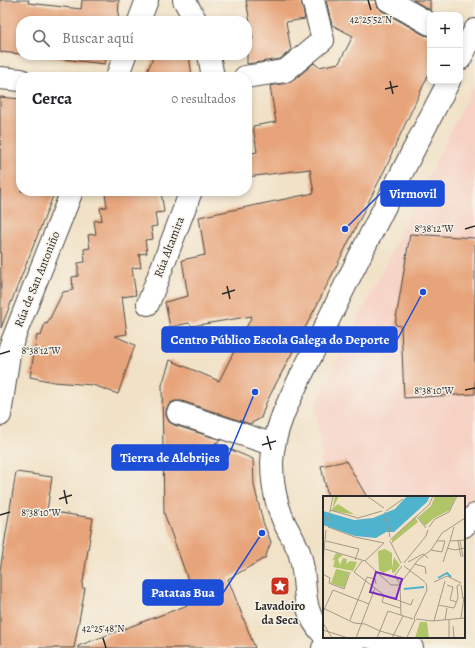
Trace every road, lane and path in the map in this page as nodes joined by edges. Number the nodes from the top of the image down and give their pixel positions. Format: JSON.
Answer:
{"nodes":[{"id":1,"x":147,"y":0,"type":"edge"},
{"id":2,"x":184,"y":0,"type":"edge"},
{"id":3,"x":313,"y":0,"type":"edge"},
{"id":4,"x":388,"y":0,"type":"edge"},
{"id":5,"x":141,"y":16,"type":"edge"},
{"id":6,"x":193,"y":16,"type":"edge"},
{"id":7,"x":427,"y":22,"type":"edge"},
{"id":8,"x":123,"y":60,"type":"edge"},
{"id":9,"x":211,"y":60,"type":"edge"},
{"id":10,"x":119,"y":72,"type":"edge"},
{"id":11,"x":212,"y":72,"type":"edge"},
{"id":12,"x":252,"y":76,"type":"edge"},
{"id":13,"x":0,"y":78,"type":"edge"},
{"id":14,"x":16,"y":80,"type":"edge"},
{"id":15,"x":447,"y":84,"type":"edge"},
{"id":16,"x":70,"y":196,"type":"edge"},
{"id":17,"x":189,"y":196,"type":"edge"},
{"id":18,"x":148,"y":304,"type":"dead end"},
{"id":19,"x":5,"y":346,"type":"edge"},
{"id":20,"x":178,"y":413,"type":"dead end"},
{"id":21,"x":0,"y":415,"type":"edge"},
{"id":22,"x":274,"y":445,"type":"junction"},
{"id":23,"x":475,"y":515,"type":"edge"},
{"id":24,"x":465,"y":525,"type":"edge"},
{"id":25,"x":323,"y":635,"type":"edge"},
{"id":26,"x":354,"y":638,"type":"edge"},
{"id":27,"x":374,"y":638,"type":"edge"},
{"id":28,"x":327,"y":641,"type":"edge"},
{"id":29,"x":412,"y":648,"type":"edge"}],
"edges":[{"from":1,"to":5,"type":"street"},
{"from":2,"to":6,"type":"street"},
{"from":3,"to":12,"type":"street"},
{"from":4,"to":7,"type":"street"},
{"from":8,"to":10,"type":"street"},
{"from":9,"to":11,"type":"street"},
{"from":13,"to":14,"type":"street"},
{"from":15,"to":22,"type":"street"},
{"from":16,"to":19,"type":"street","name":"Rúa de San Antoniño"},
{"from":17,"to":18,"type":"street","name":"Rúa Altamira"},
{"from":19,"to":21,"type":"street","name":"Rúa de San Antoniño"},
{"from":20,"to":22,"type":"street"},
{"from":22,"to":25,"type":"street"},
{"from":23,"to":24,"type":"street"},
{"from":26,"to":28,"type":"street"},
{"from":27,"to":29,"type":"street"}]}
